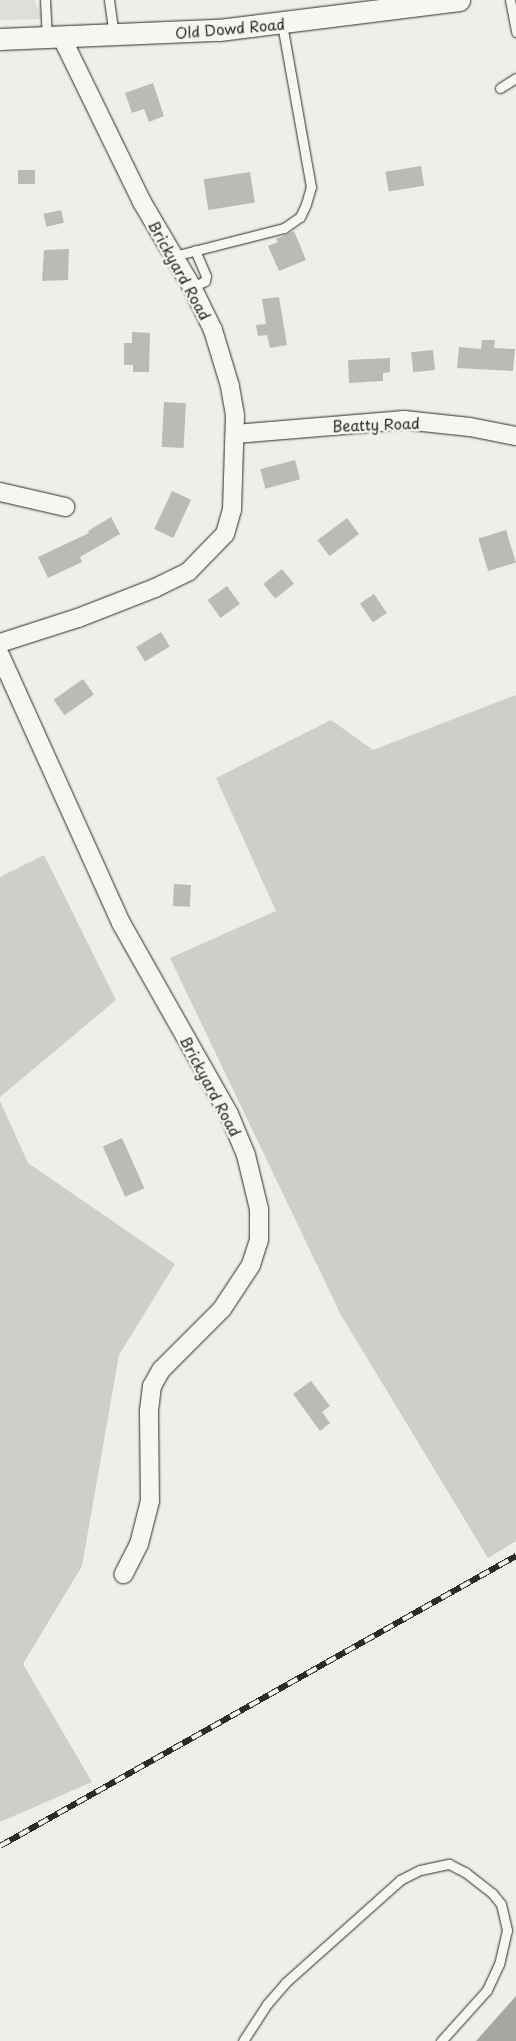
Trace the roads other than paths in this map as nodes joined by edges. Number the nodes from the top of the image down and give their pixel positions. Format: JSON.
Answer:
{"nodes":[{"id":1,"x":45,"y":0,"type":"edge"},
{"id":2,"x":109,"y":0,"type":"edge"},
{"id":3,"x":459,"y":0,"type":"edge"},
{"id":4,"x":510,"y":0,"type":"edge"},
{"id":5,"x":282,"y":24,"type":"junction"},
{"id":6,"x":516,"y":32,"type":"edge"},
{"id":7,"x":114,"y":36,"type":"junction"},
{"id":8,"x":55,"y":38,"type":"junction"},
{"id":9,"x":0,"y":39,"type":"edge"},
{"id":10,"x":516,"y":78,"type":"edge"},
{"id":11,"x":500,"y":88,"type":"dead end"},
{"id":12,"x":195,"y":250,"type":"junction"},
{"id":13,"x":174,"y":256,"type":"junction"},
{"id":14,"x":192,"y":287,"type":"junction"},
{"id":15,"x":235,"y":434,"type":"junction"},
{"id":16,"x":516,"y":436,"type":"edge"},
{"id":17,"x":0,"y":492,"type":"edge"},
{"id":18,"x":65,"y":507,"type":"dead end"},
{"id":19,"x":0,"y":643,"type":"edge"},
{"id":20,"x":0,"y":655,"type":"edge"},
{"id":21,"x":124,"y":1574,"type":"dead end"},
{"id":22,"x":243,"y":2041,"type":"edge"},
{"id":23,"x":441,"y":2041,"type":"edge"}],
"edges":[{"from":1,"to":8,"type":"lane"},
{"from":2,"to":7,"type":"lane"},
{"from":3,"to":5,"type":"street","name":"Old Dowd Road"},
{"from":4,"to":6,"type":"lane"},
{"from":5,"to":7,"type":"street","name":"Old Dowd Road"},
{"from":5,"to":12,"type":"lane"},
{"from":7,"to":8,"type":"street","name":"Old Dowd Road"},
{"from":8,"to":9,"type":"street","name":"Old Dowd Road"},
{"from":8,"to":13,"type":"street","name":"Brickyard Road"},
{"from":10,"to":11,"type":"lane"},
{"from":12,"to":13,"type":"lane"},
{"from":12,"to":14,"type":"lane"},
{"from":13,"to":14,"type":"street","name":"Brickyard Road"},
{"from":14,"to":15,"type":"street","name":"Brickyard Road"},
{"from":15,"to":16,"type":"street","name":"Beatty Road"},
{"from":15,"to":19,"type":"street","name":"Brickyard Road"},
{"from":17,"to":18,"type":"street"},
{"from":20,"to":21,"type":"street","name":"Brickyard Road"},
{"from":22,"to":23,"type":"lane"}]}
